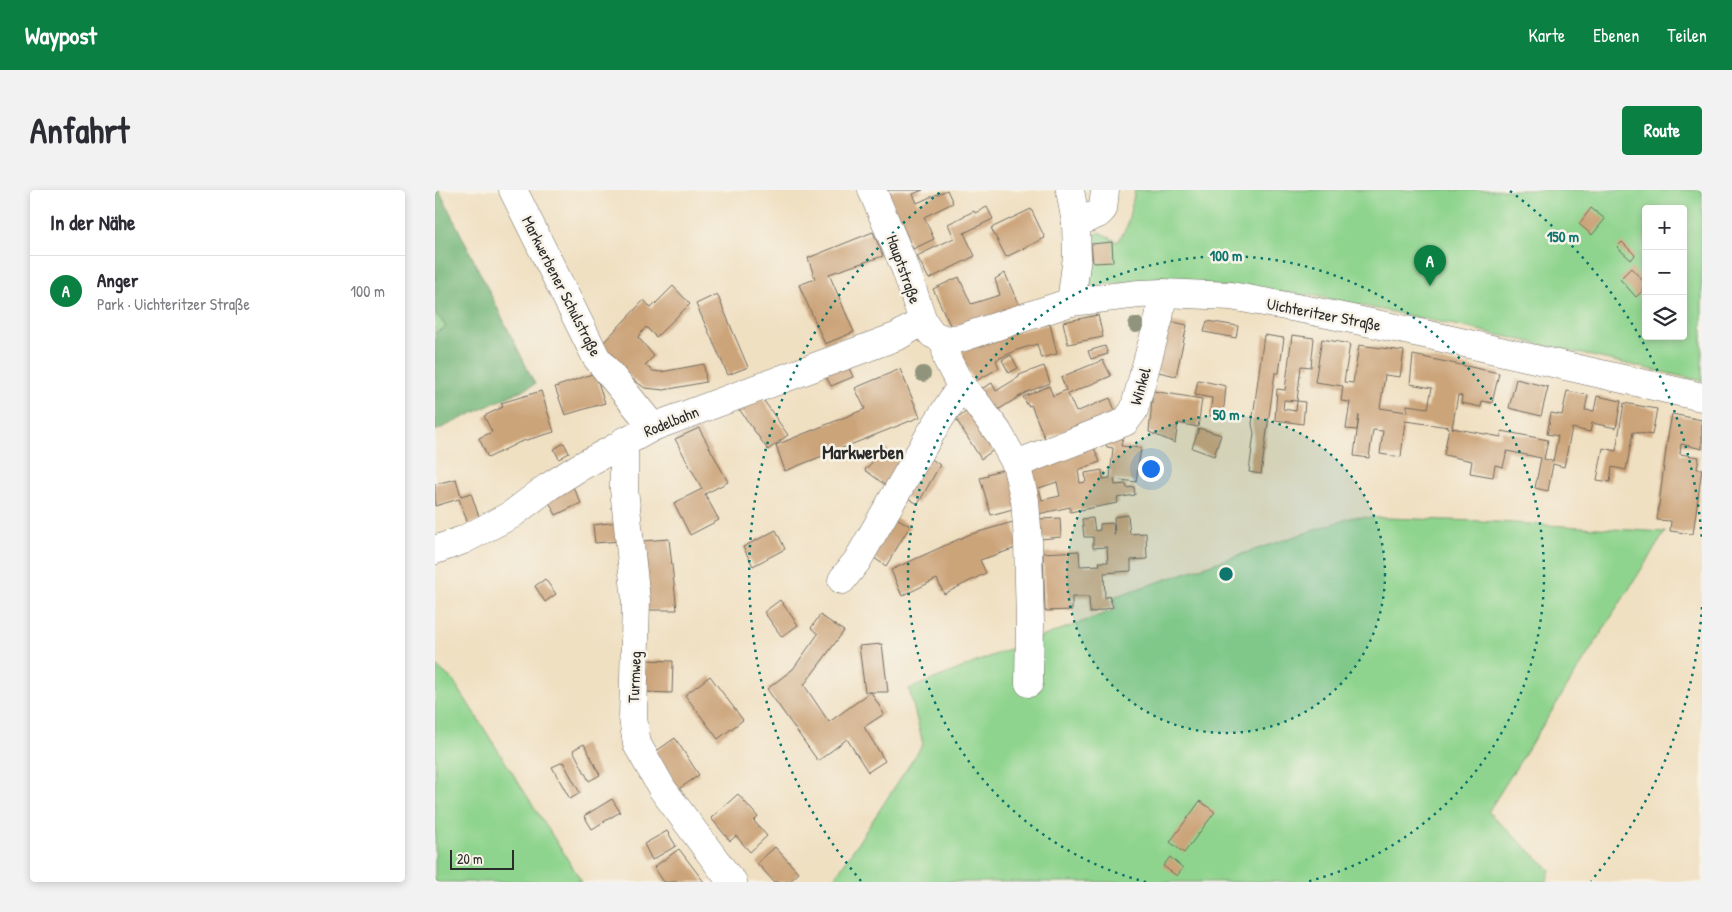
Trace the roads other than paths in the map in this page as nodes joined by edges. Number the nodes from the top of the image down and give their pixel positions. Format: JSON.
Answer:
{"nodes":[{"id":1,"x":513,"y":190,"type":"edge"},
{"id":2,"x":872,"y":190,"type":"edge"},
{"id":3,"x":1070,"y":190,"type":"edge"},
{"id":4,"x":1105,"y":190,"type":"edge"},
{"id":5,"x":1076,"y":223,"type":"junction"},
{"id":6,"x":1163,"y":293,"type":"junction"},
{"id":7,"x":1071,"y":302,"type":"junction"},
{"id":8,"x":923,"y":321,"type":"junction"},
{"id":9,"x":945,"y":340,"type":"junction"},
{"id":10,"x":961,"y":386,"type":"junction"},
{"id":11,"x":1702,"y":397,"type":"edge"},
{"id":12,"x":653,"y":427,"type":"junction"},
{"id":13,"x":624,"y":441,"type":"junction"},
{"id":14,"x":1016,"y":464,"type":"junction"},
{"id":15,"x":435,"y":550,"type":"edge"},
{"id":16,"x":842,"y":580,"type":"dead end"},
{"id":17,"x":1029,"y":683,"type":"dead end"},
{"id":18,"x":733,"y":882,"type":"edge"}],
"edges":[{"from":1,"to":12,"type":"street","name":"Markwerbener Schulstraße"},
{"from":2,"to":8,"type":"street","name":"Hauptstraße"},
{"from":3,"to":5,"type":"street"},
{"from":4,"to":5,"type":"street"},
{"from":5,"to":7,"type":"street"},
{"from":6,"to":7,"type":"street","name":"Uichteritzer Straße"},
{"from":6,"to":11,"type":"street","name":"Uichteritzer Straße"},
{"from":6,"to":14,"type":"street","name":"Winkel"},
{"from":7,"to":9,"type":"street","name":"Uichteritzer Straße"},
{"from":8,"to":9,"type":"street","name":"Hauptstraße"},
{"from":8,"to":12,"type":"street","name":"Rodelbahn"},
{"from":9,"to":10,"type":"street"},
{"from":10,"to":14,"type":"street"},
{"from":10,"to":16,"type":"street"},
{"from":12,"to":13,"type":"street","name":"Rodelbahn"},
{"from":13,"to":15,"type":"street","name":"Rodelbahn"},
{"from":13,"to":18,"type":"street","name":"Turmweg"},
{"from":14,"to":17,"type":"street"}]}
